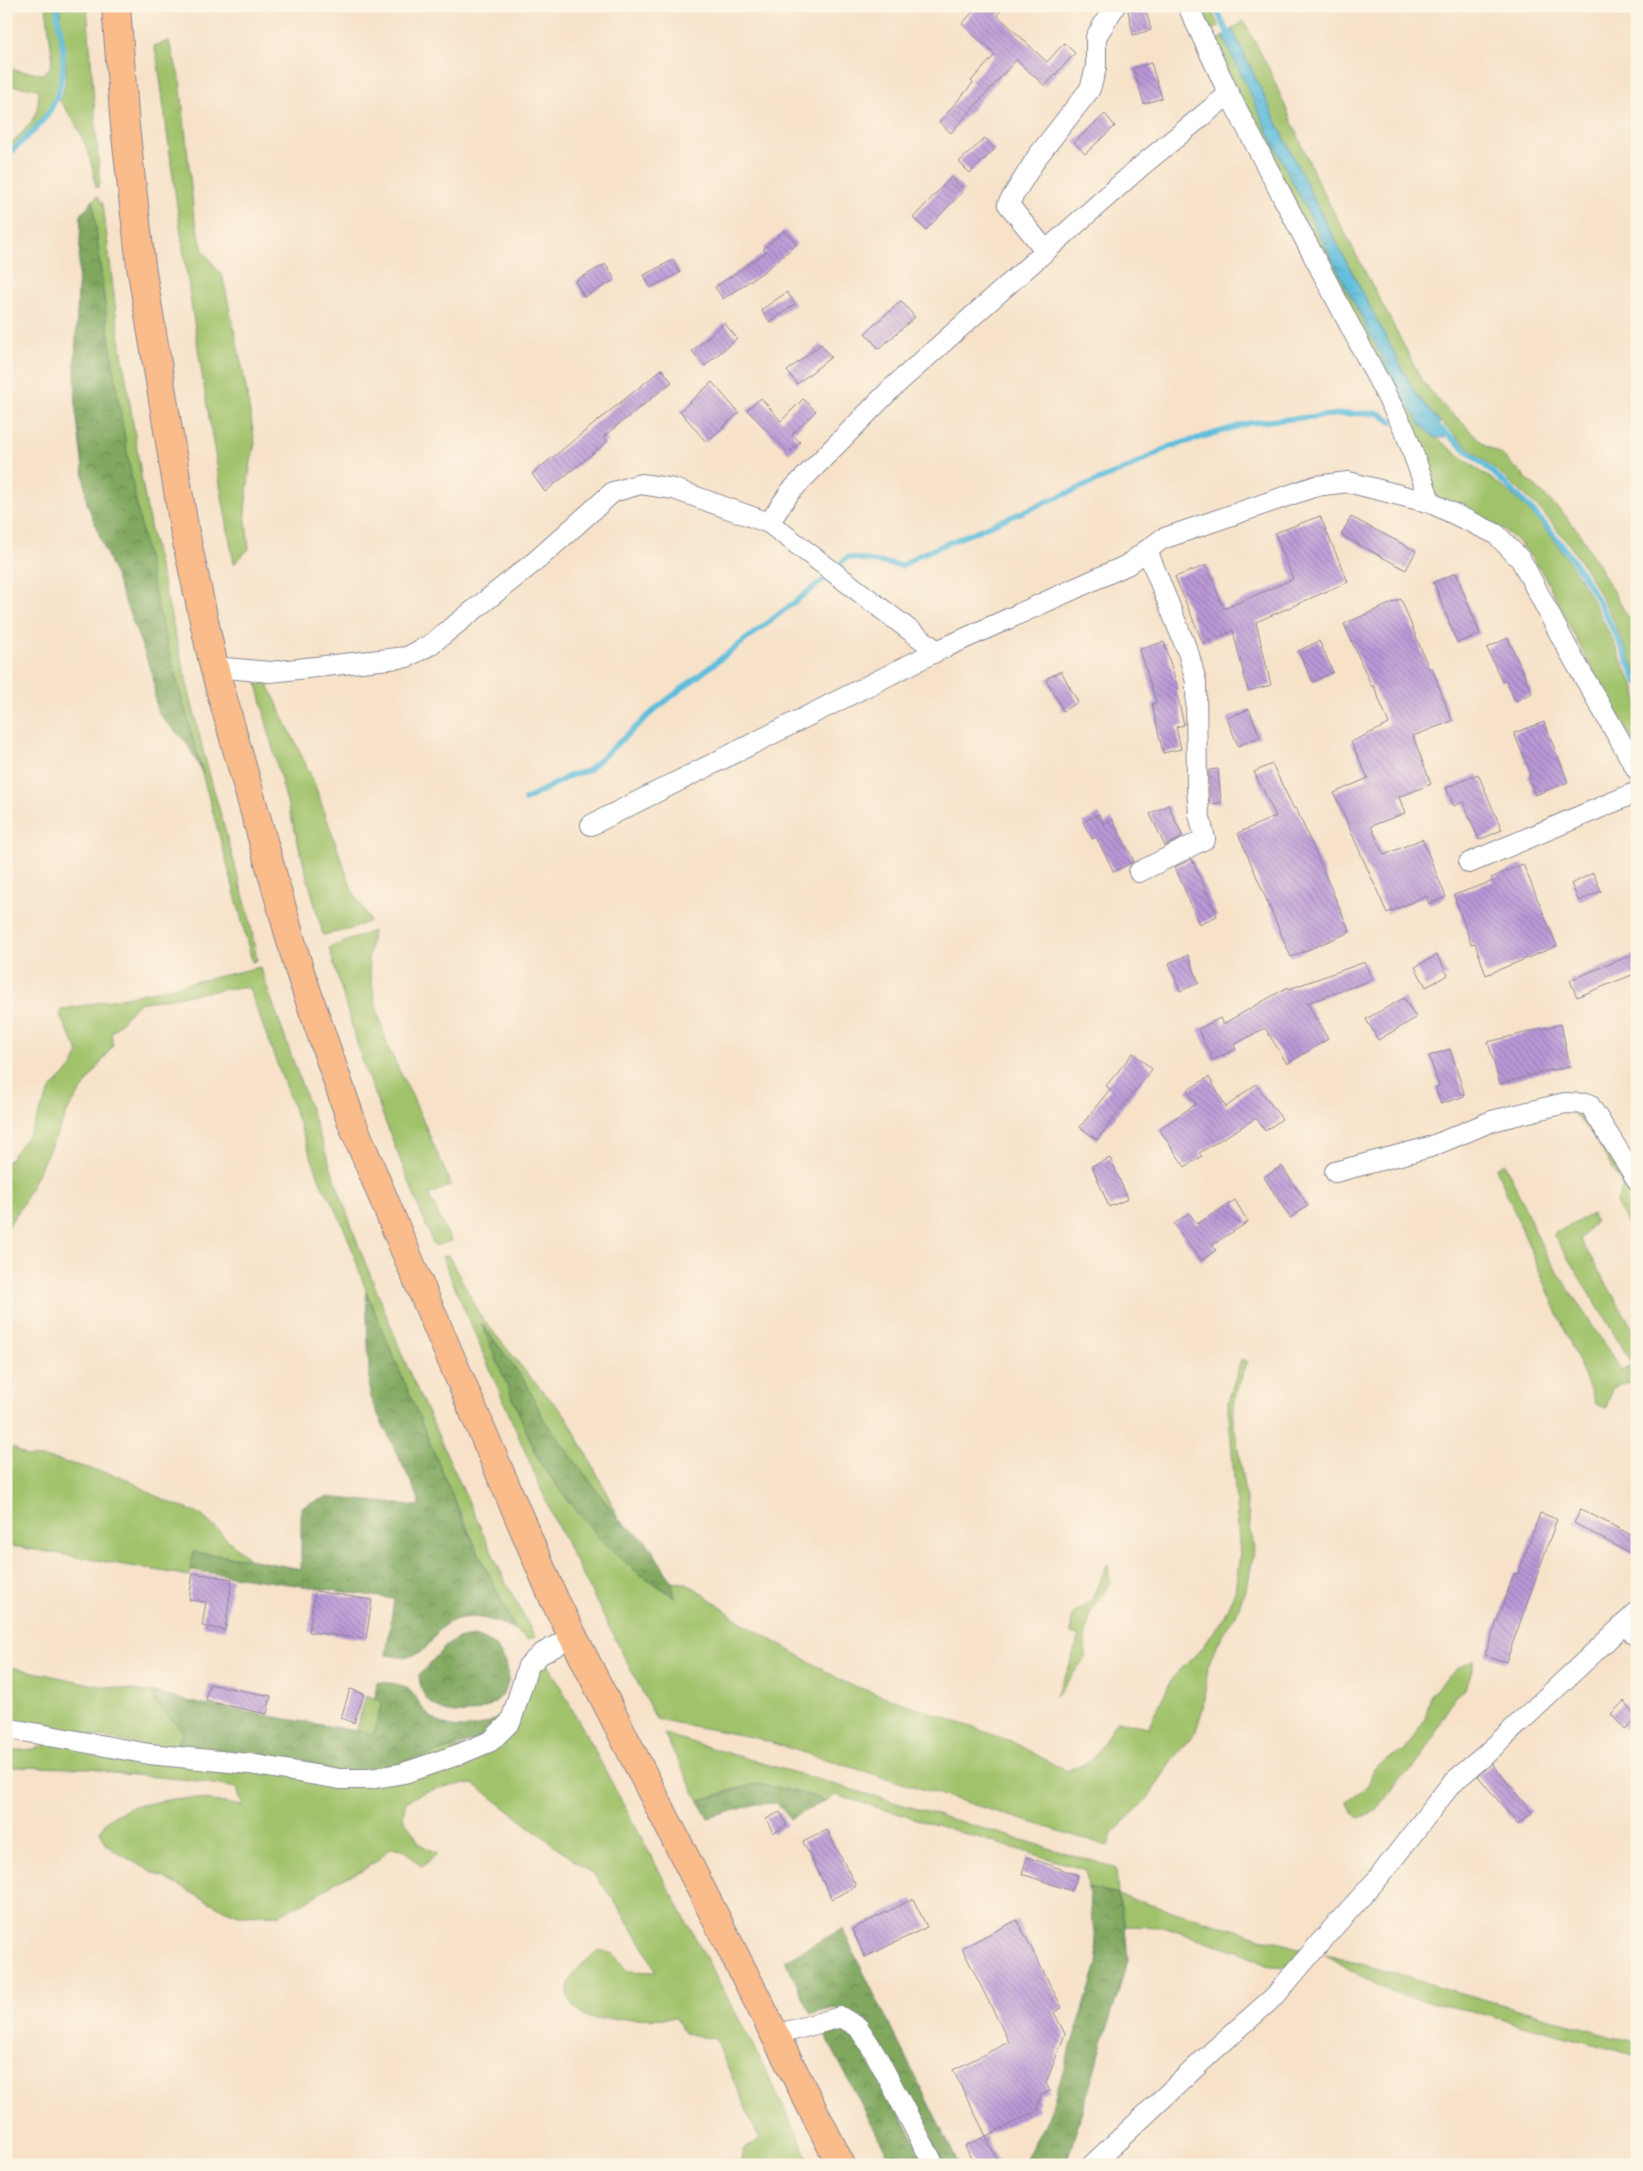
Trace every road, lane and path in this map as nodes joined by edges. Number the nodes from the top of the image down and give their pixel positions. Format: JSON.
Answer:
{"nodes":[{"id":1,"x":116,"y":6,"type":"edge"},
{"id":2,"x":1114,"y":6,"type":"edge"},
{"id":3,"x":1188,"y":6,"type":"edge"},
{"id":4,"x":1229,"y":94,"type":"junction"},
{"id":5,"x":1046,"y":251,"type":"junction"},
{"id":6,"x":1430,"y":503,"type":"junction"},
{"id":7,"x":769,"y":523,"type":"junction"},
{"id":8,"x":1147,"y":550,"type":"junction"},
{"id":9,"x":937,"y":651,"type":"junction"},
{"id":10,"x":214,"y":667,"type":"junction"},
{"id":11,"x":1637,"y":770,"type":"edge"},
{"id":12,"x":1637,"y":792,"type":"edge"},
{"id":13,"x":591,"y":825,"type":"dead end"},
{"id":14,"x":1468,"y":863,"type":"dead end"},
{"id":15,"x":1139,"y":872,"type":"dead end"},
{"id":16,"x":1334,"y":1172,"type":"dead end"},
{"id":17,"x":1637,"y":1180,"type":"edge"},
{"id":18,"x":1633,"y":1624,"type":"edge"},
{"id":19,"x":572,"y":1637,"type":"junction"},
{"id":20,"x":6,"y":1728,"type":"edge"},
{"id":21,"x":775,"y":2035,"type":"junction"},
{"id":22,"x":841,"y":2165,"type":"edge"},
{"id":23,"x":934,"y":2165,"type":"edge"},
{"id":24,"x":1092,"y":2165,"type":"edge"}],
"edges":[{"from":1,"to":10,"type":"highway"},
{"from":2,"to":5,"type":"street"},
{"from":3,"to":4,"type":"street"},
{"from":4,"to":5,"type":"street"},
{"from":4,"to":6,"type":"street"},
{"from":5,"to":7,"type":"street"},
{"from":6,"to":8,"type":"street"},
{"from":6,"to":11,"type":"street"},
{"from":7,"to":9,"type":"street"},
{"from":7,"to":10,"type":"street"},
{"from":8,"to":9,"type":"street"},
{"from":8,"to":15,"type":"street"},
{"from":9,"to":13,"type":"street"},
{"from":10,"to":19,"type":"highway"},
{"from":12,"to":14,"type":"street"},
{"from":16,"to":17,"type":"street"},
{"from":18,"to":24,"type":"street"},
{"from":19,"to":20,"type":"street"},
{"from":19,"to":21,"type":"highway"},
{"from":21,"to":22,"type":"highway"},
{"from":21,"to":23,"type":"street"}]}
